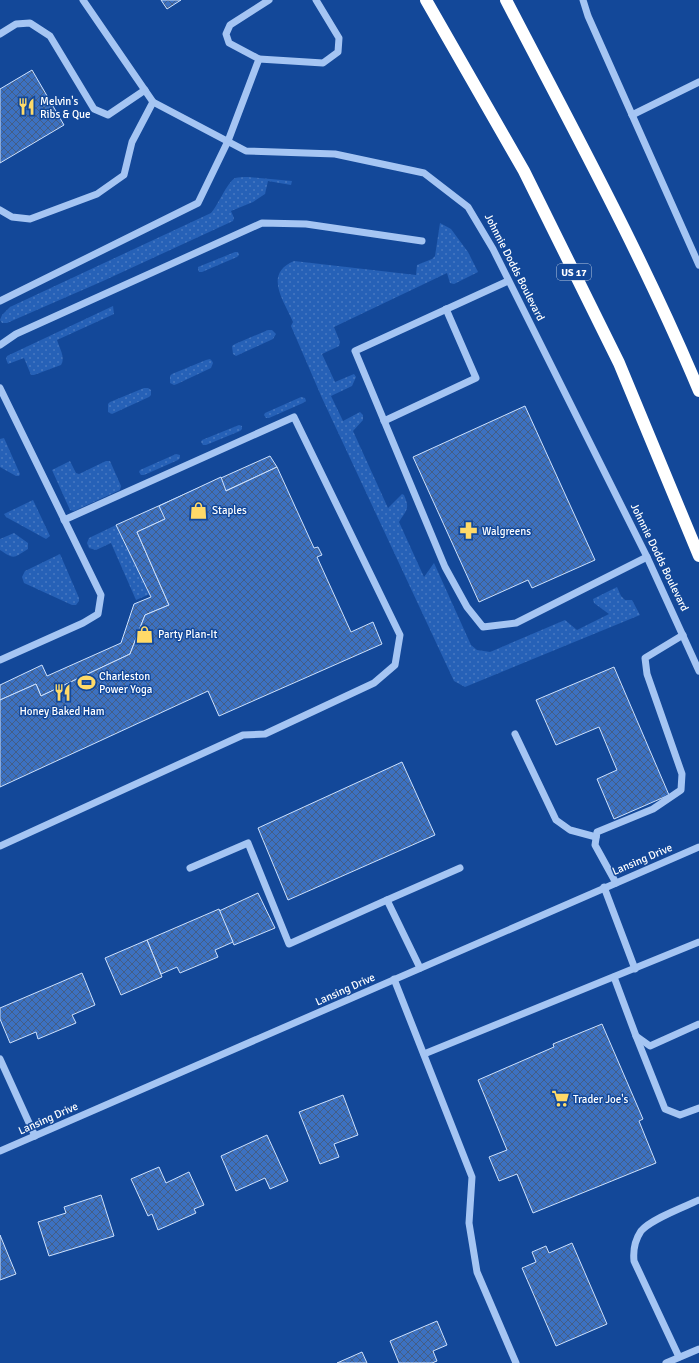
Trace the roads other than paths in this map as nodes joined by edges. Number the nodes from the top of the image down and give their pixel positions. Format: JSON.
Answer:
{"nodes":[{"id":1,"x":83,"y":0,"type":"edge"},
{"id":2,"x":269,"y":0,"type":"edge"},
{"id":3,"x":316,"y":0,"type":"edge"},
{"id":4,"x":426,"y":0,"type":"edge"},
{"id":5,"x":506,"y":0,"type":"edge"},
{"id":6,"x":583,"y":0,"type":"edge"},
{"id":7,"x":0,"y":34,"type":"edge"},
{"id":8,"x":259,"y":59,"type":"junction"},
{"id":9,"x":699,"y":82,"type":"edge"},
{"id":10,"x":145,"y":90,"type":"junction"},
{"id":11,"x":153,"y":102,"type":"junction"},
{"id":12,"x":632,"y":115,"type":"junction"},
{"id":13,"x":228,"y":141,"type":"junction"},
{"id":14,"x":0,"y":210,"type":"edge"},
{"id":15,"x":422,"y":241,"type":"dead end"},
{"id":16,"x":699,"y":264,"type":"edge"},
{"id":17,"x":508,"y":281,"type":"junction"},
{"id":18,"x":0,"y":301,"type":"edge"},
{"id":19,"x":446,"y":309,"type":"junction"},
{"id":20,"x":0,"y":345,"type":"edge"},
{"id":21,"x":0,"y":388,"type":"edge"},
{"id":22,"x":699,"y":391,"type":"edge"},
{"id":23,"x":384,"y":421,"type":"junction"},
{"id":24,"x":64,"y":520,"type":"junction"},
{"id":25,"x":699,"y":556,"type":"edge"},
{"id":26,"x":647,"y":557,"type":"junction"},
{"id":27,"x":683,"y":634,"type":"junction"},
{"id":28,"x":0,"y":660,"type":"edge"},
{"id":29,"x":699,"y":671,"type":"edge"},
{"id":30,"x":515,"y":734,"type":"dead end"},
{"id":31,"x":596,"y":837,"type":"junction"},
{"id":32,"x":0,"y":846,"type":"edge"},
{"id":33,"x":699,"y":847,"type":"edge"},
{"id":34,"x":190,"y":868,"type":"dead end"},
{"id":35,"x":460,"y":868,"type":"dead end"},
{"id":36,"x":616,"y":883,"type":"junction"},
{"id":37,"x":604,"y":887,"type":"junction"},
{"id":38,"x":387,"y":900,"type":"junction"},
{"id":39,"x":699,"y":942,"type":"edge"},
{"id":40,"x":420,"y":968,"type":"junction"},
{"id":41,"x":635,"y":968,"type":"junction"},
{"id":42,"x":614,"y":977,"type":"junction"},
{"id":43,"x":394,"y":979,"type":"junction"},
{"id":44,"x":699,"y":1024,"type":"edge"},
{"id":45,"x":636,"y":1036,"type":"junction"},
{"id":46,"x":424,"y":1054,"type":"junction"},
{"id":47,"x":0,"y":1059,"type":"edge"},
{"id":48,"x":699,"y":1108,"type":"edge"},
{"id":49,"x":35,"y":1136,"type":"junction"},
{"id":50,"x":0,"y":1151,"type":"edge"},
{"id":51,"x":699,"y":1200,"type":"edge"},
{"id":52,"x":699,"y":1349,"type":"edge"},
{"id":53,"x":679,"y":1357,"type":"junction"},
{"id":54,"x":516,"y":1363,"type":"edge"},
{"id":55,"x":666,"y":1363,"type":"edge"}],
"edges":[{"from":1,"to":10,"type":"street","name":"Johnnie Dodds Boulevard"},
{"from":2,"to":8,"type":"street"},
{"from":3,"to":8,"type":"street"},
{"from":4,"to":25,"type":"highway","number":"US 17"},
{"from":5,"to":22,"type":"highway"},
{"from":6,"to":12,"type":"street"},
{"from":7,"to":10,"type":"street"},
{"from":8,"to":13,"type":"street"},
{"from":9,"to":12,"type":"street"},
{"from":10,"to":11,"type":"street","name":"Johnnie Dodds Boulevard"},
{"from":11,"to":13,"type":"street","name":"Johnnie Dodds Boulevard"},
{"from":11,"to":14,"type":"street"},
{"from":12,"to":16,"type":"street"},
{"from":13,"to":17,"type":"street","name":"Johnnie Dodds Boulevard"},
{"from":13,"to":18,"type":"street"},
{"from":15,"to":20,"type":"street"},
{"from":17,"to":19,"type":"street"},
{"from":17,"to":26,"type":"street","name":"Johnnie Dodds Boulevard"},
{"from":19,"to":23,"type":"street"},
{"from":19,"to":23,"type":"street"},
{"from":21,"to":24,"type":"street"},
{"from":23,"to":26,"type":"street"},
{"from":24,"to":28,"type":"street"},
{"from":24,"to":32,"type":"street"},
{"from":26,"to":27,"type":"street","name":"Johnnie Dodds Boulevard"},
{"from":27,"to":29,"type":"street","name":"Johnnie Dodds Boulevard"},
{"from":27,"to":31,"type":"street"},
{"from":30,"to":31,"type":"street"},
{"from":31,"to":36,"type":"street"},
{"from":33,"to":36,"type":"street","name":"Lansing Drive"},
{"from":34,"to":38,"type":"street"},
{"from":35,"to":38,"type":"street"},
{"from":36,"to":37,"type":"street","name":"Lansing Drive"},
{"from":37,"to":40,"type":"street","name":"Lansing Drive"},
{"from":37,"to":41,"type":"street"},
{"from":38,"to":40,"type":"street"},
{"from":39,"to":41,"type":"street"},
{"from":40,"to":43,"type":"street","name":"Lansing Drive"},
{"from":41,"to":42,"type":"street"},
{"from":42,"to":45,"type":"street"},
{"from":42,"to":46,"type":"street"},
{"from":43,"to":46,"type":"street"},
{"from":43,"to":49,"type":"street","name":"Lansing Drive"},
{"from":44,"to":45,"type":"street"},
{"from":45,"to":48,"type":"street"},
{"from":46,"to":54,"type":"street"},
{"from":47,"to":49,"type":"street"},
{"from":49,"to":50,"type":"street","name":"Lansing Drive"},
{"from":51,"to":53,"type":"street"},
{"from":52,"to":53,"type":"street"},
{"from":53,"to":55,"type":"street"}]}
